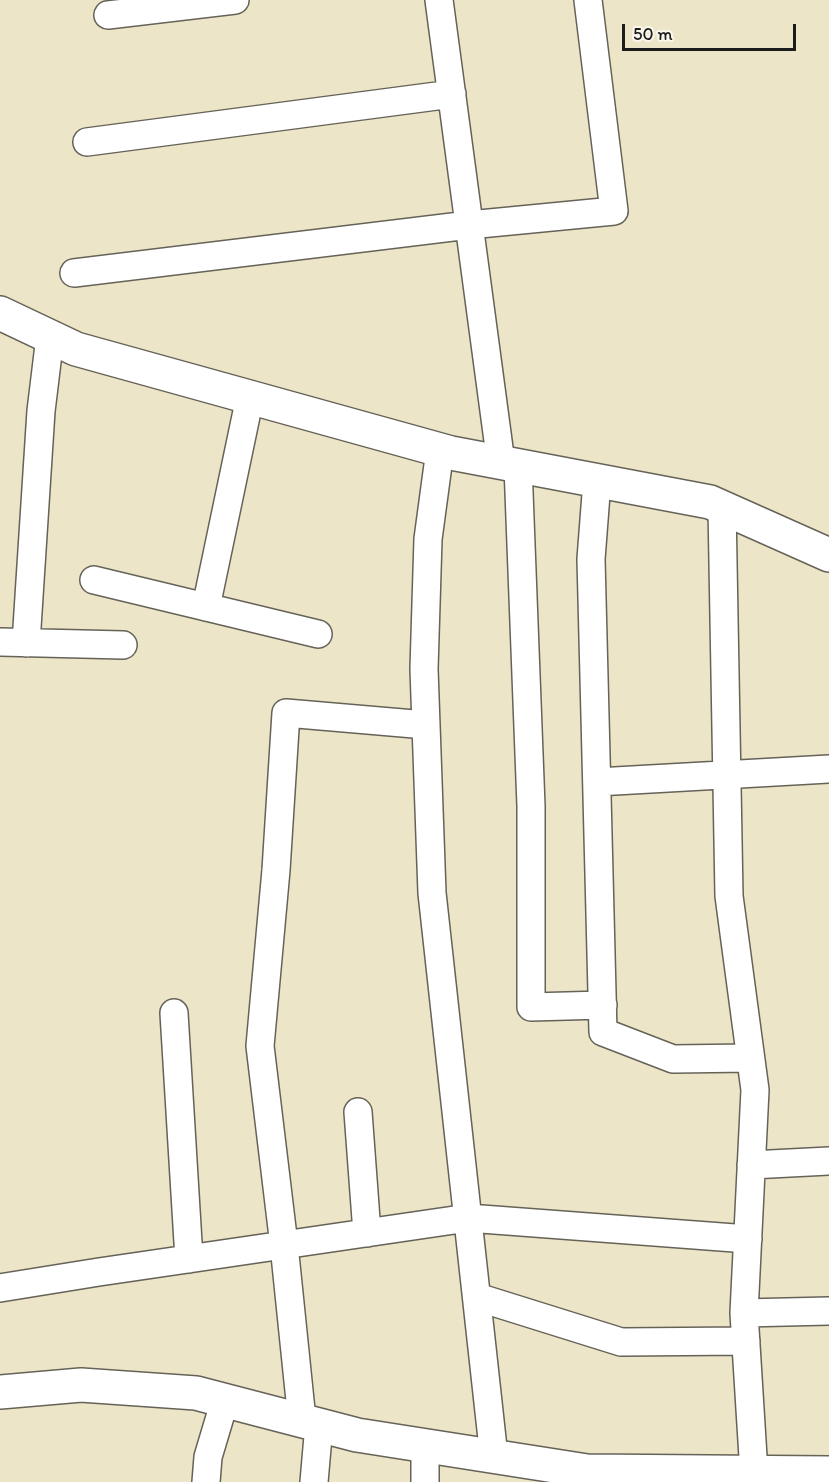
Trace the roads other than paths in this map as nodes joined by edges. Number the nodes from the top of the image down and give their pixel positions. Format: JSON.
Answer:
{"nodes":[{"id":1,"x":235,"y":0,"type":"edge"},
{"id":2,"x":439,"y":0,"type":"edge"},
{"id":3,"x":588,"y":0,"type":"edge"},
{"id":4,"x":108,"y":15,"type":"dead end"},
{"id":5,"x":452,"y":94,"type":"junction"},
{"id":6,"x":87,"y":142,"type":"dead end"},
{"id":7,"x":469,"y":225,"type":"junction"},
{"id":8,"x":74,"y":273,"type":"dead end"},
{"id":9,"x":0,"y":313,"type":"edge"},
{"id":10,"x":50,"y":337,"type":"junction"},
{"id":11,"x":250,"y":397,"type":"junction"},
{"id":12,"x":440,"y":450,"type":"junction"},
{"id":13,"x":510,"y":464,"type":"junction"},
{"id":14,"x":597,"y":481,"type":"junction"},
{"id":15,"x":722,"y":507,"type":"junction"},
{"id":16,"x":829,"y":555,"type":"edge"},
{"id":17,"x":94,"y":580,"type":"dead end"},
{"id":18,"x":207,"y":607,"type":"junction"},
{"id":19,"x":318,"y":634,"type":"dead end"},
{"id":20,"x":13,"y":643,"type":"edge"},
{"id":21,"x":123,"y":645,"type":"dead end"},
{"id":22,"x":426,"y":725,"type":"junction"},
{"id":23,"x":829,"y":769,"type":"edge"},
{"id":24,"x":727,"y":775,"type":"junction"},
{"id":25,"x":597,"y":782,"type":"junction"},
{"id":26,"x":603,"y":1005,"type":"junction"},
{"id":27,"x":174,"y":1013,"type":"dead end"},
{"id":28,"x":750,"y":1058,"type":"junction"},
{"id":29,"x":358,"y":1112,"type":"dead end"},
{"id":30,"x":829,"y":1161,"type":"edge"},
{"id":31,"x":751,"y":1165,"type":"junction"},
{"id":32,"x":468,"y":1218,"type":"junction"},
{"id":33,"x":367,"y":1233,"type":"junction"},
{"id":34,"x":748,"y":1239,"type":"junction"},
{"id":35,"x":284,"y":1245,"type":"junction"},
{"id":36,"x":189,"y":1259,"type":"junction"},
{"id":37,"x":0,"y":1288,"type":"edge"},
{"id":38,"x":477,"y":1297,"type":"junction"},
{"id":39,"x":829,"y":1311,"type":"edge"},
{"id":40,"x":744,"y":1313,"type":"junction"},
{"id":41,"x":746,"y":1341,"type":"junction"},
{"id":42,"x":0,"y":1392,"type":"edge"},
{"id":43,"x":225,"y":1400,"type":"junction"},
{"id":44,"x":310,"y":1423,"type":"junction"},
{"id":45,"x":425,"y":1446,"type":"junction"},
{"id":46,"x":494,"y":1457,"type":"junction"},
{"id":47,"x":754,"y":1473,"type":"junction"},
{"id":48,"x":554,"y":1474,"type":"edge"},
{"id":49,"x":812,"y":1476,"type":"edge"},
{"id":50,"x":683,"y":1477,"type":"edge"},
{"id":51,"x":206,"y":1482,"type":"edge"},
{"id":52,"x":314,"y":1482,"type":"edge"},
{"id":53,"x":425,"y":1482,"type":"edge"}],
"edges":[{"from":1,"to":4,"type":"street"},
{"from":2,"to":5,"type":"street"},
{"from":3,"to":7,"type":"street"},
{"from":5,"to":6,"type":"street"},
{"from":5,"to":7,"type":"street"},
{"from":7,"to":8,"type":"street"},
{"from":7,"to":13,"type":"street"},
{"from":9,"to":10,"type":"street"},
{"from":10,"to":11,"type":"street"},
{"from":10,"to":20,"type":"street"},
{"from":11,"to":12,"type":"street"},
{"from":11,"to":18,"type":"street"},
{"from":12,"to":13,"type":"street"},
{"from":12,"to":22,"type":"street"},
{"from":13,"to":14,"type":"street"},
{"from":13,"to":26,"type":"street"},
{"from":14,"to":15,"type":"street"},
{"from":14,"to":25,"type":"street"},
{"from":15,"to":16,"type":"street"},
{"from":15,"to":24,"type":"street"},
{"from":17,"to":18,"type":"street"},
{"from":18,"to":19,"type":"street"},
{"from":20,"to":21,"type":"street"},
{"from":22,"to":32,"type":"street"},
{"from":22,"to":35,"type":"street"},
{"from":23,"to":24,"type":"street"},
{"from":24,"to":25,"type":"street"},
{"from":24,"to":28,"type":"street"},
{"from":25,"to":26,"type":"street"},
{"from":26,"to":28,"type":"street"},
{"from":27,"to":36,"type":"street"},
{"from":28,"to":31,"type":"street"},
{"from":29,"to":33,"type":"street"},
{"from":30,"to":31,"type":"street"},
{"from":31,"to":34,"type":"street"},
{"from":32,"to":33,"type":"street"},
{"from":32,"to":34,"type":"street"},
{"from":32,"to":38,"type":"street"},
{"from":33,"to":35,"type":"street"},
{"from":34,"to":40,"type":"street"},
{"from":35,"to":36,"type":"street"},
{"from":35,"to":44,"type":"street"},
{"from":36,"to":37,"type":"street"},
{"from":38,"to":41,"type":"street"},
{"from":38,"to":46,"type":"street"},
{"from":39,"to":40,"type":"street"},
{"from":40,"to":41,"type":"street"},
{"from":41,"to":47,"type":"street"},
{"from":42,"to":43,"type":"street"},
{"from":43,"to":44,"type":"street"},
{"from":43,"to":51,"type":"street"},
{"from":44,"to":45,"type":"street"},
{"from":44,"to":52,"type":"street"},
{"from":45,"to":46,"type":"street"},
{"from":45,"to":53,"type":"street"},
{"from":46,"to":48,"type":"street"},
{"from":47,"to":49,"type":"street"},
{"from":47,"to":50,"type":"street"},
{"from":48,"to":50,"type":"street"}]}
